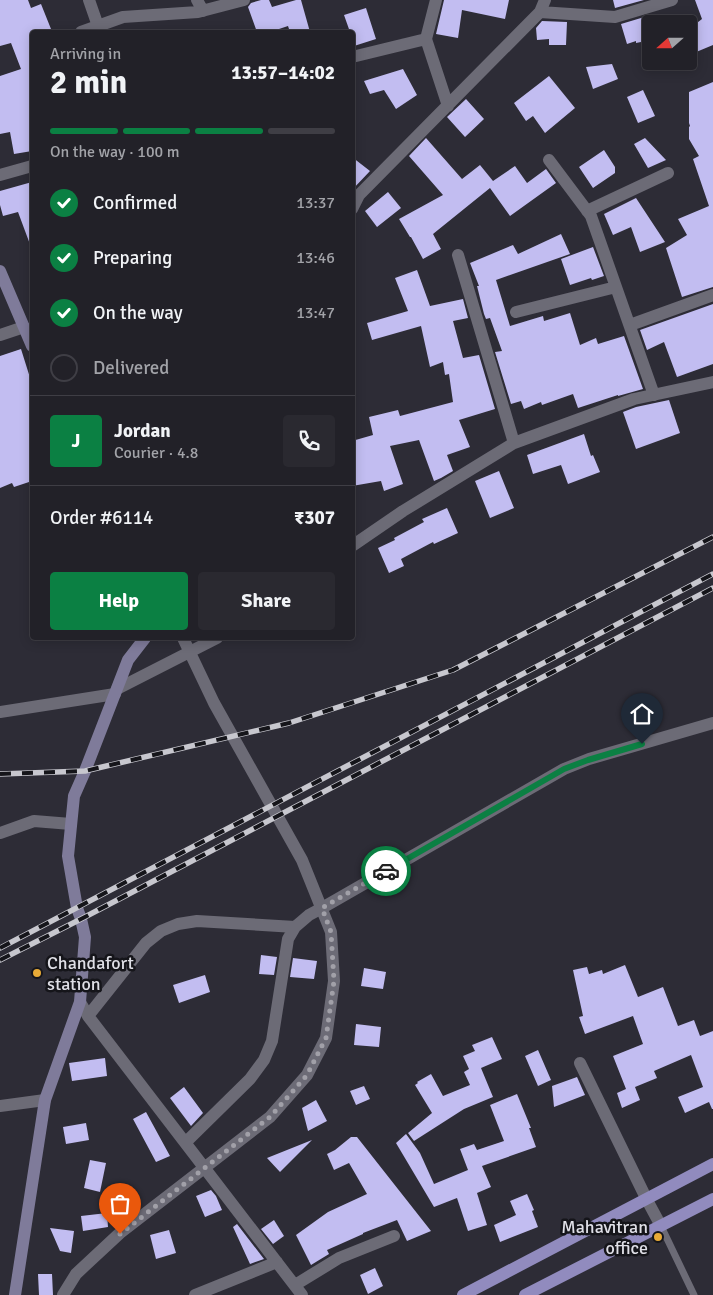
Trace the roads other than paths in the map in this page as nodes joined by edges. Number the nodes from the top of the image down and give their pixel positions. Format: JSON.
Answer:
{"nodes":[{"id":1,"x":89,"y":0,"type":"edge"},
{"id":2,"x":244,"y":0,"type":"edge"},
{"id":3,"x":436,"y":0,"type":"edge"},
{"id":4,"x":672,"y":0,"type":"edge"},
{"id":5,"x":200,"y":6,"type":"edge"},
{"id":6,"x":542,"y":6,"type":"edge"},
{"id":7,"x":98,"y":26,"type":"junction"},
{"id":8,"x":87,"y":30,"type":"edge"},
{"id":9,"x":426,"y":39,"type":"junction"},
{"id":10,"x":355,"y":56,"type":"edge"},
{"id":11,"x":448,"y":106,"type":"junction"},
{"id":12,"x":550,"y":160,"type":"dead end"},
{"id":13,"x":30,"y":166,"type":"edge"},
{"id":14,"x":668,"y":173,"type":"dead end"},
{"id":15,"x":0,"y":174,"type":"edge"},
{"id":16,"x":355,"y":203,"type":"edge"},
{"id":17,"x":588,"y":211,"type":"junction"},
{"id":18,"x":458,"y":255,"type":"dead end"},
{"id":19,"x":0,"y":271,"type":"edge"},
{"id":20,"x":616,"y":287,"type":"junction"},
{"id":21,"x":713,"y":295,"type":"edge"},
{"id":22,"x":516,"y":312,"type":"dead end"},
{"id":23,"x":630,"y":325,"type":"junction"},
{"id":24,"x":24,"y":326,"type":"junction"},
{"id":25,"x":0,"y":334,"type":"edge"},
{"id":26,"x":30,"y":341,"type":"edge"},
{"id":27,"x":713,"y":382,"type":"edge"},
{"id":28,"x":654,"y":395,"type":"junction"},
{"id":29,"x":514,"y":443,"type":"junction"},
{"id":30,"x":355,"y":544,"type":"edge"},
{"id":31,"x":143,"y":640,"type":"edge"},
{"id":32,"x":184,"y":640,"type":"edge"},
{"id":33,"x":213,"y":640,"type":"edge"},
{"id":34,"x":116,"y":691,"type":"junction"},
{"id":35,"x":0,"y":712,"type":"edge"},
{"id":36,"x":713,"y":723,"type":"edge"},
{"id":37,"x":71,"y":824,"type":"junction"},
{"id":38,"x":0,"y":833,"type":"edge"},
{"id":39,"x":322,"y":908,"type":"junction"},
{"id":40,"x":295,"y":926,"type":"junction"},
{"id":41,"x":80,"y":1002,"type":"junction"},
{"id":42,"x":88,"y":1016,"type":"junction"},
{"id":43,"x":580,"y":1063,"type":"dead end"},
{"id":44,"x":45,"y":1100,"type":"junction"},
{"id":45,"x":0,"y":1106,"type":"edge"},
{"id":46,"x":186,"y":1142,"type":"junction"},
{"id":47,"x":713,"y":1164,"type":"edge"},
{"id":48,"x":206,"y":1168,"type":"junction"},
{"id":49,"x":713,"y":1199,"type":"edge"},
{"id":50,"x":647,"y":1200,"type":"junction"},
{"id":51,"x":662,"y":1226,"type":"junction"},
{"id":52,"x":394,"y":1236,"type":"dead end"},
{"id":53,"x":277,"y":1262,"type":"junction"},
{"id":54,"x":298,"y":1290,"type":"edge"},
{"id":55,"x":15,"y":1295,"type":"edge"},
{"id":56,"x":63,"y":1295,"type":"edge"},
{"id":57,"x":195,"y":1295,"type":"edge"},
{"id":58,"x":463,"y":1295,"type":"edge"},
{"id":59,"x":525,"y":1295,"type":"edge"},
{"id":60,"x":694,"y":1295,"type":"edge"}],
"edges":[{"from":1,"to":7,"type":"street"},
{"from":2,"to":5,"type":"street"},
{"from":3,"to":9,"type":"street"},
{"from":4,"to":6,"type":"street"},
{"from":5,"to":7,"type":"street"},
{"from":6,"to":11,"type":"street"},
{"from":7,"to":8,"type":"street"},
{"from":9,"to":10,"type":"street"},
{"from":9,"to":11,"type":"street"},
{"from":11,"to":16,"type":"street"},
{"from":12,"to":17,"type":"street"},
{"from":13,"to":15,"type":"street"},
{"from":14,"to":17,"type":"street"},
{"from":17,"to":20,"type":"street"},
{"from":18,"to":29,"type":"street"},
{"from":19,"to":24,"type":"main road"},
{"from":20,"to":22,"type":"street"},
{"from":20,"to":23,"type":"street"},
{"from":21,"to":23,"type":"street"},
{"from":23,"to":28,"type":"street"},
{"from":24,"to":25,"type":"street"},
{"from":24,"to":26,"type":"main road"},
{"from":27,"to":28,"type":"street"},
{"from":28,"to":29,"type":"street"},
{"from":29,"to":30,"type":"street"},
{"from":31,"to":34,"type":"main road"},
{"from":32,"to":39,"type":"street"},
{"from":33,"to":34,"type":"street"},
{"from":34,"to":35,"type":"street"},
{"from":34,"to":37,"type":"main road"},
{"from":36,"to":39,"type":"street"},
{"from":37,"to":38,"type":"street"},
{"from":37,"to":41,"type":"main road"},
{"from":39,"to":40,"type":"street"},
{"from":39,"to":48,"type":"street"},
{"from":40,"to":42,"type":"street"},
{"from":40,"to":46,"type":"street"},
{"from":41,"to":42,"type":"street"},
{"from":41,"to":44,"type":"main road"},
{"from":42,"to":46,"type":"street"},
{"from":43,"to":50,"type":"street"},
{"from":44,"to":45,"type":"street"},
{"from":44,"to":55,"type":"main road"},
{"from":46,"to":48,"type":"street"},
{"from":47,"to":50,"type":"main road"},
{"from":48,"to":53,"type":"street"},
{"from":48,"to":56,"type":"street"},
{"from":49,"to":51,"type":"main road"},
{"from":50,"to":51,"type":"street"},
{"from":50,"to":58,"type":"main road"},
{"from":51,"to":59,"type":"main road"},
{"from":51,"to":60,"type":"lane"},
{"from":52,"to":54,"type":"street"},
{"from":53,"to":54,"type":"street"},
{"from":53,"to":57,"type":"street"}]}
